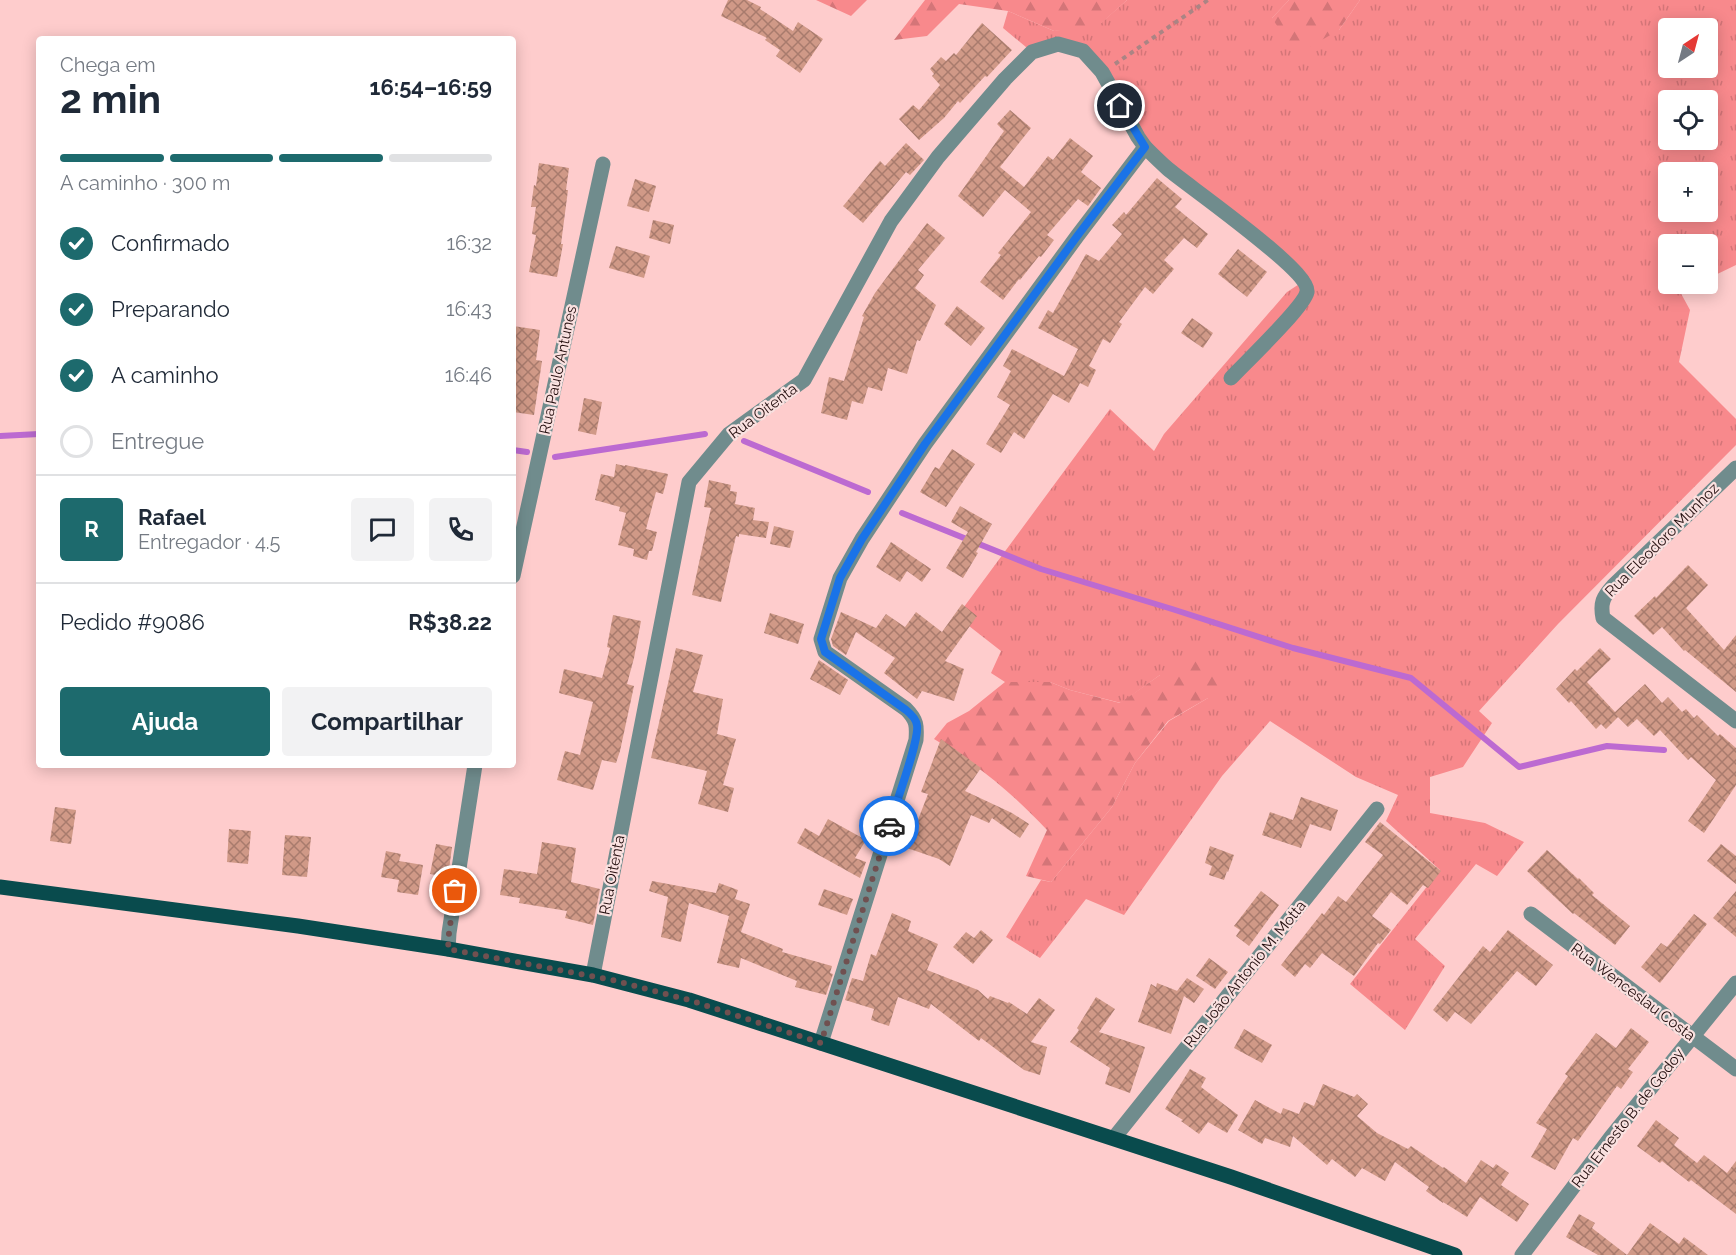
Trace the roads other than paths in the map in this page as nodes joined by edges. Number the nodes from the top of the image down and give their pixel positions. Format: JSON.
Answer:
{"nodes":[{"id":1,"x":1145,"y":147,"type":"junction"},
{"id":2,"x":603,"y":164,"type":"dead end"},
{"id":3,"x":1232,"y":378,"type":"dead end"},
{"id":4,"x":1736,"y":468,"type":"edge"},
{"id":5,"x":516,"y":562,"type":"edge"},
{"id":6,"x":1736,"y":721,"type":"edge"},
{"id":7,"x":475,"y":768,"type":"edge"},
{"id":8,"x":1377,"y":809,"type":"dead end"},
{"id":9,"x":0,"y":887,"type":"edge"},
{"id":10,"x":1531,"y":914,"type":"dead end"},
{"id":11,"x":448,"y":949,"type":"junction"},
{"id":12,"x":592,"y":975,"type":"junction"},
{"id":13,"x":1736,"y":983,"type":"edge"},
{"id":14,"x":1693,"y":1037,"type":"junction"},
{"id":15,"x":821,"y":1043,"type":"junction"},
{"id":16,"x":1736,"y":1069,"type":"edge"},
{"id":17,"x":1114,"y":1138,"type":"junction"},
{"id":18,"x":1455,"y":1255,"type":"edge"},
{"id":19,"x":1522,"y":1255,"type":"edge"}],
"edges":[{"from":1,"to":3,"type":"street","name":"Rua Oitenta"},
{"from":1,"to":12,"type":"street","name":"Rua Oitenta"},
{"from":1,"to":15,"type":"street"},
{"from":2,"to":5,"type":"street","name":"Rua Paulo Antunes"},
{"from":4,"to":6,"type":"street","name":"Rua Eleodoro Munhoz"},
{"from":7,"to":11,"type":"street"},
{"from":8,"to":17,"type":"street","name":"Rua João Antonio M. Motta"},
{"from":9,"to":11,"type":"main road"},
{"from":10,"to":14,"type":"street","name":"Rua Wenceslau Costa"},
{"from":11,"to":12,"type":"main road"},
{"from":12,"to":15,"type":"main road"},
{"from":13,"to":14,"type":"street","name":"Rua Ernesto B. de Godoy"},
{"from":14,"to":16,"type":"street","name":"Rua Wenceslau Costa"},
{"from":14,"to":19,"type":"street","name":"Rua Ernesto B. de Godoy"},
{"from":15,"to":17,"type":"main road"},
{"from":17,"to":18,"type":"main road"}]}
